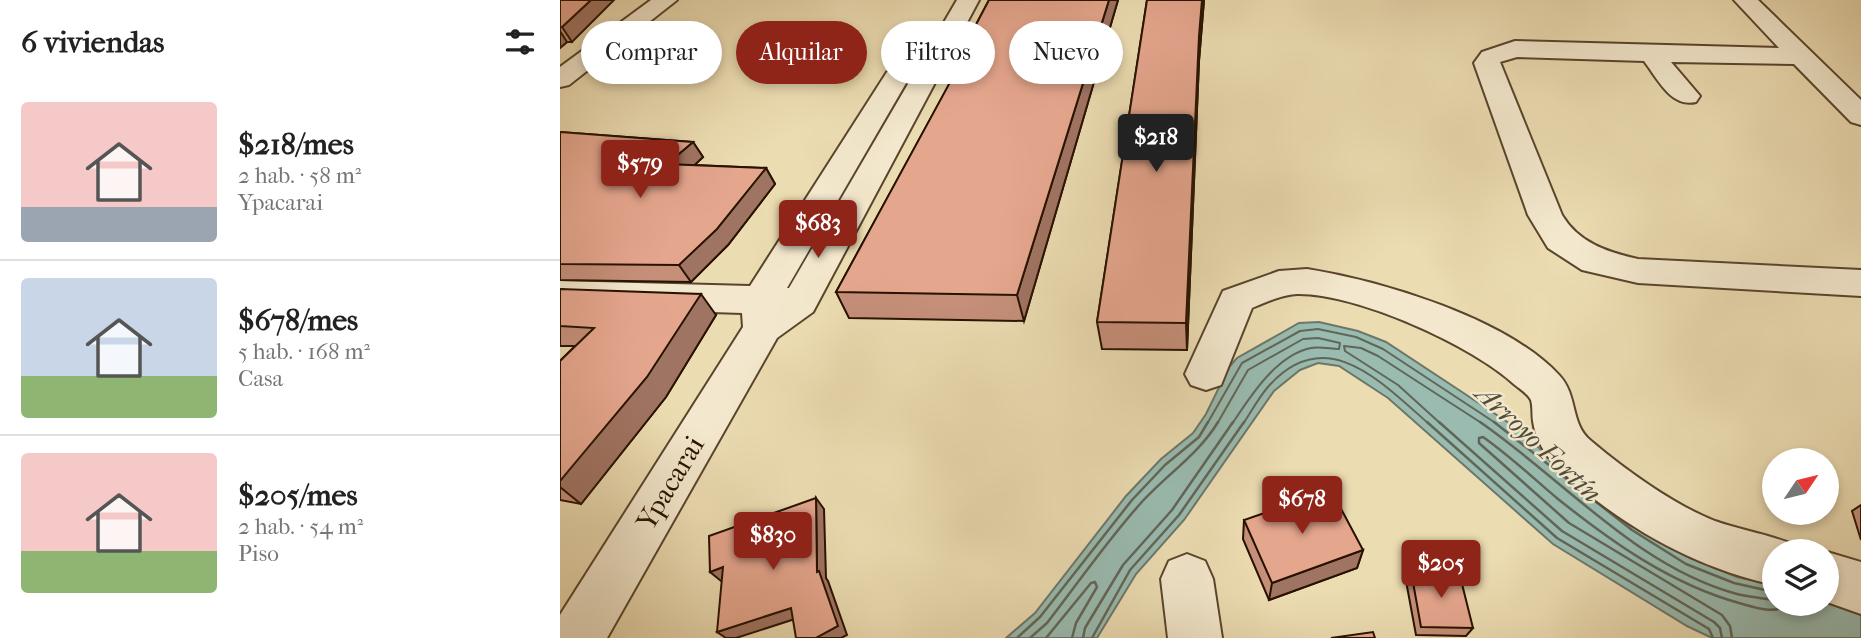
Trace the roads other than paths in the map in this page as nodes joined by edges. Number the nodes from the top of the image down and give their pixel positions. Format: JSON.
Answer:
{"nodes":[{"id":1,"x":666,"y":0,"type":"edge"},
{"id":2,"x":942,"y":0,"type":"edge"},
{"id":3,"x":968,"y":0,"type":"edge"},
{"id":4,"x":1745,"y":0,"type":"edge"},
{"id":5,"x":933,"y":21,"type":"edge"},
{"id":6,"x":953,"y":21,"type":"edge"},
{"id":7,"x":1651,"y":54,"type":"junction"},
{"id":8,"x":1801,"y":56,"type":"junction"},
{"id":9,"x":560,"y":79,"type":"edge"},
{"id":10,"x":907,"y":84,"type":"edge"},
{"id":11,"x":908,"y":84,"type":"edge"},
{"id":12,"x":1686,"y":96,"type":"dead end"},
{"id":13,"x":1861,"y":116,"type":"edge"},
{"id":14,"x":803,"y":232,"type":"junction"},
{"id":15,"x":838,"y":234,"type":"junction"},
{"id":16,"x":1861,"y":283,"type":"edge"},
{"id":17,"x":560,"y":294,"type":"edge"},
{"id":18,"x":762,"y":314,"type":"junction"},
{"id":19,"x":1206,"y":374,"type":"dead end"},
{"id":20,"x":1762,"y":557,"type":"edge"},
{"id":21,"x":1187,"y":579,"type":"dead end"},
{"id":22,"x":1839,"y":581,"type":"edge"},
{"id":23,"x":1861,"y":587,"type":"edge"},
{"id":24,"x":577,"y":638,"type":"edge"},
{"id":25,"x":1195,"y":638,"type":"edge"}],
"edges":[{"from":1,"to":9,"type":"street"},
{"from":2,"to":5,"type":"street","name":"Ypacarai"},
{"from":3,"to":6,"type":"street","name":"Ypacarai"},
{"from":4,"to":8,"type":"street"},
{"from":7,"to":8,"type":"street"},
{"from":7,"to":12,"type":"street"},
{"from":7,"to":16,"type":"street"},
{"from":8,"to":13,"type":"street"},
{"from":10,"to":14,"type":"street","name":"Ypacarai"},
{"from":11,"to":15,"type":"street","name":"Ypacarai"},
{"from":14,"to":15,"type":"street"},
{"from":14,"to":18,"type":"street","name":"Ypacarai"},
{"from":15,"to":18,"type":"street","name":"Ypacarai"},
{"from":17,"to":18,"type":"street"},
{"from":18,"to":24,"type":"street","name":"Ypacarai"},
{"from":19,"to":20,"type":"street"},
{"from":21,"to":25,"type":"street"},
{"from":22,"to":23,"type":"street"}]}
